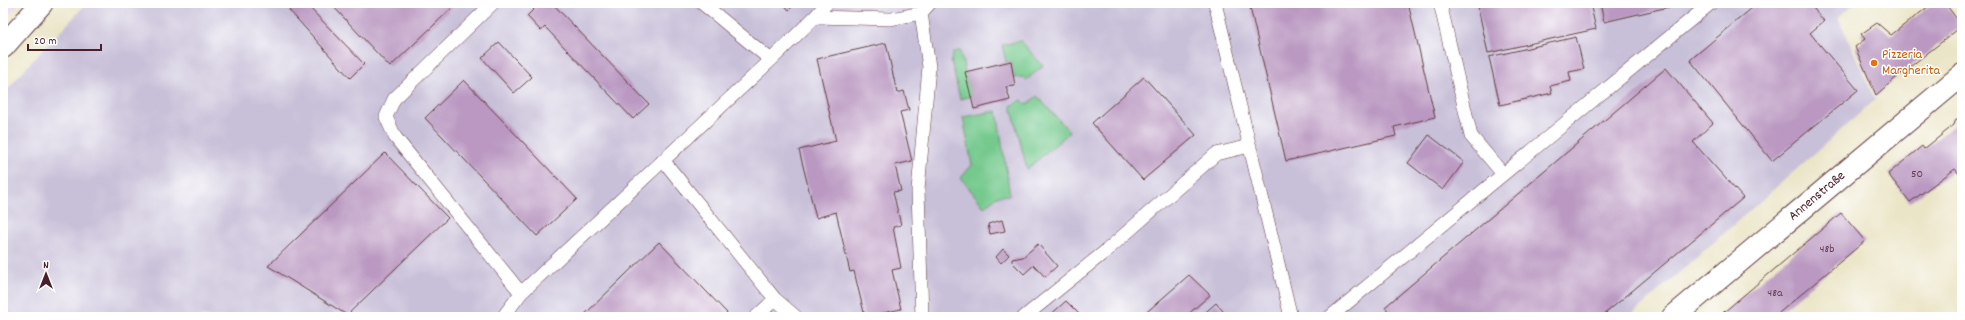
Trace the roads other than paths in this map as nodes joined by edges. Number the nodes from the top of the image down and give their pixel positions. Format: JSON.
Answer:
{"nodes":[{"id":1,"x":42,"y":3,"type":"edge"},
{"id":2,"x":493,"y":3,"type":"edge"},
{"id":3,"x":702,"y":3,"type":"edge"},
{"id":4,"x":827,"y":3,"type":"edge"},
{"id":5,"x":1215,"y":3,"type":"edge"},
{"id":6,"x":1440,"y":3,"type":"edge"},
{"id":7,"x":1711,"y":3,"type":"edge"},
{"id":8,"x":926,"y":8,"type":"edge"},
{"id":9,"x":814,"y":17,"type":"junction"},
{"id":10,"x":3,"y":47,"type":"edge"},
{"id":11,"x":771,"y":60,"type":"junction"},
{"id":12,"x":1962,"y":75,"type":"edge"},
{"id":13,"x":1250,"y":146,"type":"junction"},
{"id":14,"x":663,"y":160,"type":"junction"},
{"id":15,"x":1503,"y":174,"type":"junction"},
{"id":16,"x":521,"y":293,"type":"junction"},
{"id":17,"x":775,"y":299,"type":"junction"},
{"id":18,"x":503,"y":317,"type":"edge"},
{"id":19,"x":756,"y":317,"type":"edge"},
{"id":20,"x":796,"y":317,"type":"edge"},
{"id":21,"x":922,"y":317,"type":"edge"},
{"id":22,"x":1024,"y":317,"type":"edge"},
{"id":23,"x":1291,"y":317,"type":"edge"},
{"id":24,"x":1330,"y":317,"type":"edge"},
{"id":25,"x":1673,"y":317,"type":"edge"}],
"edges":[{"from":1,"to":10,"type":"street"},
{"from":2,"to":16,"type":"lane"},
{"from":3,"to":11,"type":"lane"},
{"from":4,"to":9,"type":"lane"},
{"from":5,"to":13,"type":"lane"},
{"from":6,"to":15,"type":"lane"},
{"from":7,"to":15,"type":"lane"},
{"from":8,"to":9,"type":"lane"},
{"from":8,"to":21,"type":"lane"},
{"from":9,"to":11,"type":"lane"},
{"from":11,"to":14,"type":"lane"},
{"from":12,"to":25,"type":"street","name":"Annenstraße"},
{"from":13,"to":22,"type":"lane"},
{"from":13,"to":23,"type":"lane"},
{"from":14,"to":16,"type":"lane"},
{"from":14,"to":17,"type":"lane"},
{"from":15,"to":24,"type":"lane"},
{"from":16,"to":18,"type":"lane"},
{"from":17,"to":19,"type":"lane"},
{"from":17,"to":20,"type":"lane"}]}
